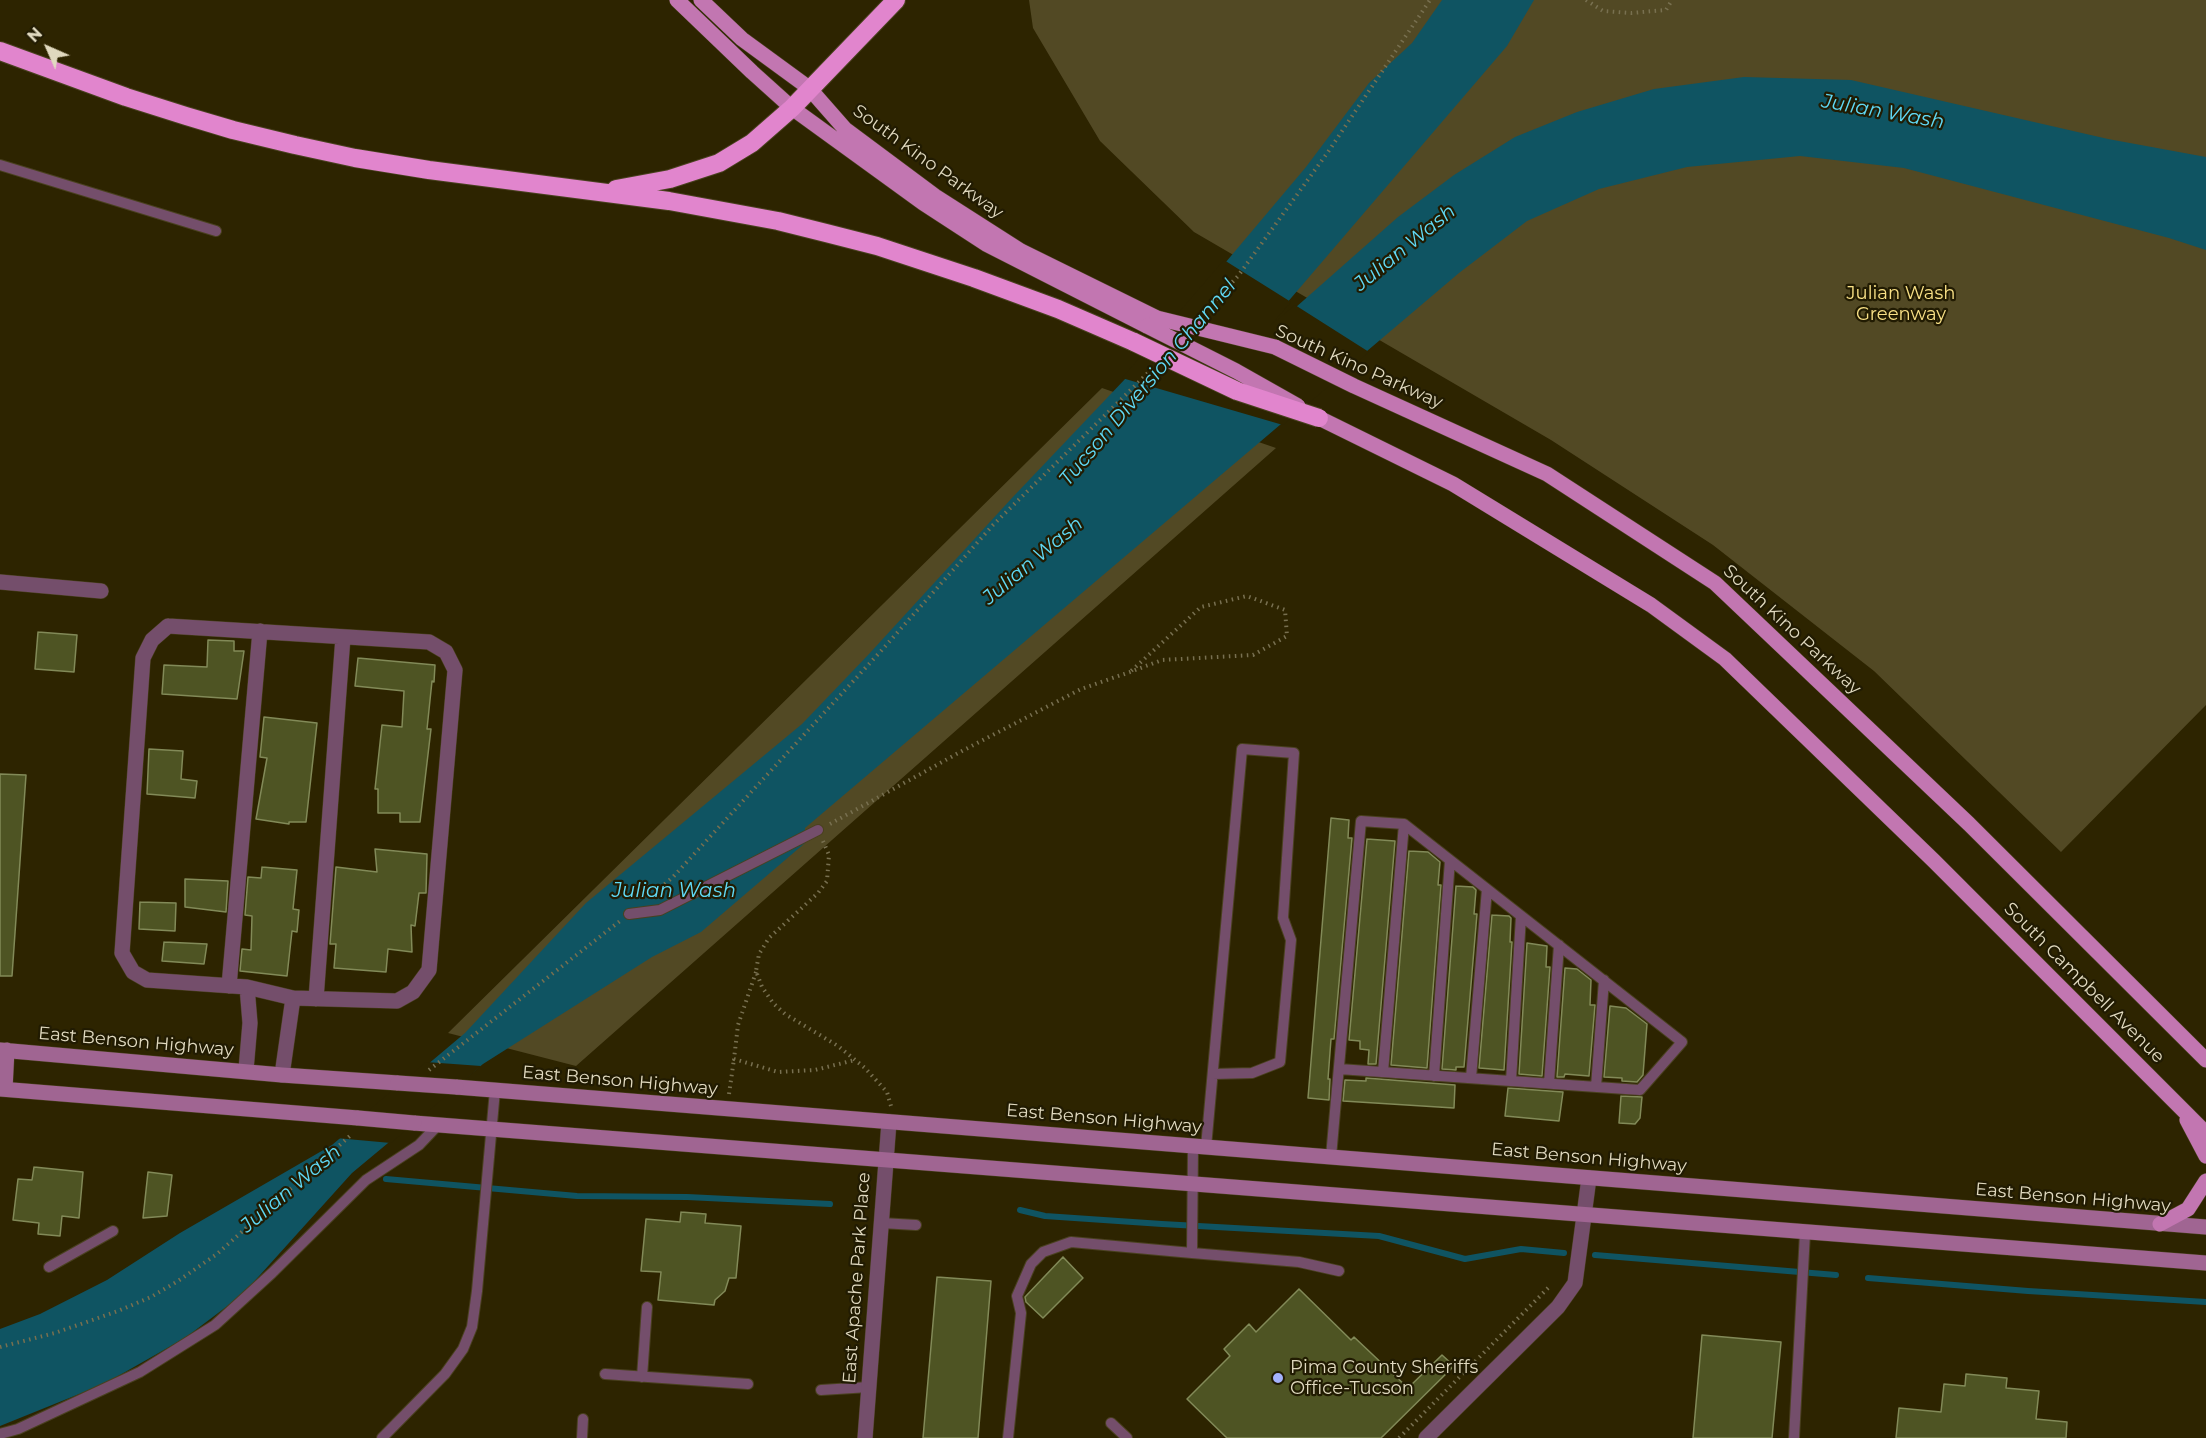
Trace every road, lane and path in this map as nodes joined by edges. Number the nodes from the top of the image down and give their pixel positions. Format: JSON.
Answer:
{"nodes":[{"id":1,"x":677,"y":0,"type":"edge"},
{"id":2,"x":701,"y":0,"type":"edge"},
{"id":3,"x":896,"y":0,"type":"edge"},
{"id":4,"x":1430,"y":0,"type":"edge"},
{"id":5,"x":1586,"y":0,"type":"edge"},
{"id":6,"x":1672,"y":0,"type":"edge"},
{"id":7,"x":0,"y":51,"type":"edge"},
{"id":8,"x":809,"y":88,"type":"junction"},
{"id":9,"x":792,"y":108,"type":"junction"},
{"id":10,"x":0,"y":165,"type":"edge"},
{"id":11,"x":600,"y":192,"type":"junction"},
{"id":12,"x":216,"y":231,"type":"dead end"},
{"id":13,"x":1201,"y":316,"type":"dead end"},
{"id":14,"x":1152,"y":322,"type":"junction"},
{"id":15,"x":1156,"y":365,"type":"dead end"},
{"id":16,"x":1319,"y":418,"type":"junction"},
{"id":17,"x":0,"y":582,"type":"edge"},
{"id":18,"x":101,"y":591,"type":"dead end"},
{"id":19,"x":260,"y":632,"type":"junction"},
{"id":20,"x":343,"y":637,"type":"junction"},
{"id":21,"x":1130,"y":672,"type":"junction"},
{"id":22,"x":1404,"y":824,"type":"junction"},
{"id":23,"x":1969,"y":824,"type":"joint"},
{"id":24,"x":818,"y":830,"type":"junction"},
{"id":25,"x":1450,"y":860,"type":"junction"},
{"id":26,"x":1487,"y":889,"type":"junction"},
{"id":27,"x":629,"y":914,"type":"junction"},
{"id":28,"x":1521,"y":916,"type":"junction"},
{"id":29,"x":1559,"y":945,"type":"junction"},
{"id":30,"x":756,"y":971,"type":"junction"},
{"id":31,"x":1604,"y":980,"type":"junction"},
{"id":32,"x":229,"y":986,"type":"junction"},
{"id":33,"x":247,"y":987,"type":"junction"},
{"id":34,"x":293,"y":998,"type":"junction"},
{"id":35,"x":316,"y":999,"type":"junction"},
{"id":36,"x":4,"y":1050,"type":"edge"},
{"id":37,"x":734,"y":1059,"type":"junction"},
{"id":38,"x":855,"y":1060,"type":"junction"},
{"id":39,"x":2206,"y":1060,"type":"edge"},
{"id":40,"x":1339,"y":1069,"type":"junction"},
{"id":41,"x":246,"y":1071,"type":"junction"},
{"id":42,"x":427,"y":1072,"type":"dead end"},
{"id":43,"x":1383,"y":1072,"type":"junction"},
{"id":44,"x":1213,"y":1074,"type":"junction"},
{"id":45,"x":282,"y":1075,"type":"junction"},
{"id":46,"x":1434,"y":1076,"type":"junction"},
{"id":47,"x":1471,"y":1078,"type":"junction"},
{"id":48,"x":1510,"y":1081,"type":"junction"},
{"id":49,"x":1549,"y":1083,"type":"junction"},
{"id":50,"x":1596,"y":1087,"type":"junction"},
{"id":51,"x":3,"y":1089,"type":"edge"},
{"id":52,"x":495,"y":1090,"type":"junction"},
{"id":53,"x":2180,"y":1106,"type":"junction"},
{"id":54,"x":727,"y":1109,"type":"junction"},
{"id":55,"x":890,"y":1122,"type":"junction"},
{"id":56,"x":358,"y":1123,"type":"junction"},
{"id":57,"x":438,"y":1125,"type":"junction"},
{"id":58,"x":492,"y":1129,"type":"junction"},
{"id":59,"x":2206,"y":1133,"type":"edge"},
{"id":60,"x":1200,"y":1146,"type":"junction"},
{"id":61,"x":2206,"y":1156,"type":"edge"},
{"id":62,"x":1331,"y":1157,"type":"junction"},
{"id":63,"x":886,"y":1159,"type":"junction"},
{"id":64,"x":1589,"y":1178,"type":"junction"},
{"id":65,"x":2206,"y":1181,"type":"edge"},
{"id":66,"x":1194,"y":1184,"type":"junction"},
{"id":67,"x":1584,"y":1215,"type":"junction"},
{"id":68,"x":881,"y":1223,"type":"junction"},
{"id":69,"x":2160,"y":1224,"type":"junction"},
{"id":70,"x":916,"y":1225,"type":"dead end"},
{"id":71,"x":2206,"y":1227,"type":"edge"},
{"id":72,"x":112,"y":1230,"type":"dead end"},
{"id":73,"x":1805,"y":1233,"type":"junction"},
{"id":74,"x":1192,"y":1253,"type":"junction"},
{"id":75,"x":2206,"y":1263,"type":"edge"},
{"id":76,"x":49,"y":1267,"type":"dead end"},
{"id":77,"x":1577,"y":1269,"type":"junction"},
{"id":78,"x":1339,"y":1271,"type":"dead end"},
{"id":79,"x":647,"y":1307,"type":"dead end"},
{"id":80,"x":0,"y":1347,"type":"edge"},
{"id":81,"x":605,"y":1374,"type":"dead end"},
{"id":82,"x":642,"y":1377,"type":"junction"},
{"id":83,"x":748,"y":1384,"type":"dead end"},
{"id":84,"x":869,"y":1387,"type":"junction"},
{"id":85,"x":821,"y":1390,"type":"dead end"},
{"id":86,"x":583,"y":1419,"type":"dead end"},
{"id":87,"x":1111,"y":1423,"type":"dead end"},
{"id":88,"x":0,"y":1434,"type":"edge"},
{"id":89,"x":382,"y":1438,"type":"edge"},
{"id":90,"x":582,"y":1438,"type":"edge"},
{"id":91,"x":865,"y":1438,"type":"edge"},
{"id":92,"x":1008,"y":1438,"type":"edge"},
{"id":93,"x":1127,"y":1438,"type":"edge"},
{"id":94,"x":1399,"y":1438,"type":"edge"},
{"id":95,"x":1426,"y":1438,"type":"edge"},
{"id":96,"x":1794,"y":1438,"type":"edge"}],
"edges":[{"from":1,"to":9,"type":"main road","name":"South Kino Parkway"},
{"from":2,"to":8,"type":"main road","name":"South Kino Parkway"},
{"from":3,"to":8,"type":"highway"},
{"from":4,"to":13,"type":"path"},
{"from":5,"to":6,"type":"path"},
{"from":7,"to":11,"type":"highway"},
{"from":8,"to":9,"type":"highway"},
{"from":8,"to":14,"type":"main road","name":"South Kino Parkway"},
{"from":9,"to":11,"type":"highway"},
{"from":9,"to":14,"type":"main road","name":"South Kino Parkway"},
{"from":10,"to":12,"type":"lane"},
{"from":11,"to":16,"type":"highway","bridge":true},
{"from":14,"to":16,"type":"main road","bridge":true},
{"from":14,"to":23,"type":"main road","name":"South Kino Parkway","bridge":true},
{"from":15,"to":27,"type":"path"},
{"from":16,"to":53,"type":"main road","name":"South Campbell Avenue"},
{"from":17,"to":18,"type":"street"},
{"from":19,"to":20,"type":"street"},
{"from":19,"to":32,"type":"street"},
{"from":19,"to":32,"type":"street"},
{"from":20,"to":35,"type":"street"},
{"from":20,"to":35,"type":"street"},
{"from":21,"to":21,"type":"path"},
{"from":21,"to":24,"type":"path"},
{"from":22,"to":25,"type":"lane"},
{"from":22,"to":40,"type":"lane"},
{"from":22,"to":43,"type":"lane"},
{"from":23,"to":39,"type":"main road","name":"South Campbell Avenue"},
{"from":24,"to":27,"type":"lane"},
{"from":24,"to":30,"type":"path"},
{"from":25,"to":26,"type":"lane"},
{"from":25,"to":46,"type":"lane"},
{"from":26,"to":28,"type":"lane"},
{"from":26,"to":47,"type":"lane"},
{"from":27,"to":42,"type":"path"},
{"from":28,"to":29,"type":"lane"},
{"from":28,"to":48,"type":"lane"},
{"from":29,"to":31,"type":"lane"},
{"from":29,"to":49,"type":"lane"},
{"from":30,"to":37,"type":"path"},
{"from":30,"to":38,"type":"path"},
{"from":31,"to":50,"type":"lane"},
{"from":31,"to":50,"type":"lane"},
{"from":32,"to":33,"type":"street"},
{"from":33,"to":34,"type":"street"},
{"from":33,"to":41,"type":"street"},
{"from":34,"to":35,"type":"street"},
{"from":34,"to":45,"type":"street"},
{"from":36,"to":41,"type":"main road","name":"East Benson Highway"},
{"from":36,"to":51,"type":"main road"},
{"from":37,"to":38,"type":"path"},
{"from":37,"to":54,"type":"path"},
{"from":38,"to":55,"type":"path"},
{"from":40,"to":43,"type":"lane"},
{"from":40,"to":62,"type":"lane"},
{"from":41,"to":45,"type":"main road","name":"East Benson Highway"},
{"from":43,"to":46,"type":"lane"},
{"from":44,"to":44,"type":"lane"},
{"from":44,"to":60,"type":"lane"},
{"from":45,"to":52,"type":"main road","name":"East Benson Highway","bridge":true},
{"from":46,"to":47,"type":"lane"},
{"from":47,"to":48,"type":"lane"},
{"from":48,"to":49,"type":"lane"},
{"from":49,"to":50,"type":"lane"},
{"from":51,"to":56,"type":"main road"},
{"from":52,"to":54,"type":"main road","name":"East Benson Highway"},
{"from":52,"to":58,"type":"lane"},
{"from":53,"to":59,"type":"main road","name":"South Campbell Avenue"},
{"from":53,"to":61,"type":"main road"},
{"from":54,"to":55,"type":"main road","name":"East Benson Highway"},
{"from":55,"to":60,"type":"main road","name":"East Benson Highway"},
{"from":55,"to":63,"type":"street","name":"East Apache Park Place"},
{"from":56,"to":57,"type":"main road","bridge":true},
{"from":56,"to":80,"type":"path"},
{"from":57,"to":58,"type":"main road"},
{"from":57,"to":88,"type":"lane"},
{"from":58,"to":63,"type":"main road"},
{"from":58,"to":89,"type":"lane"},
{"from":60,"to":62,"type":"main road","name":"East Benson Highway"},
{"from":60,"to":66,"type":"lane"},
{"from":62,"to":64,"type":"main road","name":"East Benson Highway"},
{"from":63,"to":66,"type":"main road"},
{"from":63,"to":68,"type":"street","name":"East Apache Park Place"},
{"from":64,"to":67,"type":"street"},
{"from":64,"to":69,"type":"main road","name":"East Benson Highway"},
{"from":65,"to":69,"type":"main road"},
{"from":66,"to":67,"type":"main road"},
{"from":66,"to":74,"type":"lane"},
{"from":67,"to":73,"type":"main road"},
{"from":67,"to":77,"type":"street"},
{"from":68,"to":70,"type":"lane"},
{"from":68,"to":84,"type":"street","name":"East Apache Park Place"},
{"from":69,"to":71,"type":"main road","name":"East Benson Highway"},
{"from":72,"to":76,"type":"lane"},
{"from":73,"to":75,"type":"main road"},
{"from":73,"to":96,"type":"lane"},
{"from":74,"to":78,"type":"lane"},
{"from":74,"to":92,"type":"lane"},
{"from":77,"to":94,"type":"path"},
{"from":77,"to":95,"type":"street"},
{"from":79,"to":82,"type":"lane"},
{"from":81,"to":82,"type":"lane"},
{"from":82,"to":83,"type":"lane"},
{"from":84,"to":85,"type":"lane"},
{"from":84,"to":91,"type":"street","name":"East Apache Park Place"},
{"from":86,"to":90,"type":"lane"},
{"from":87,"to":93,"type":"lane"}]}
